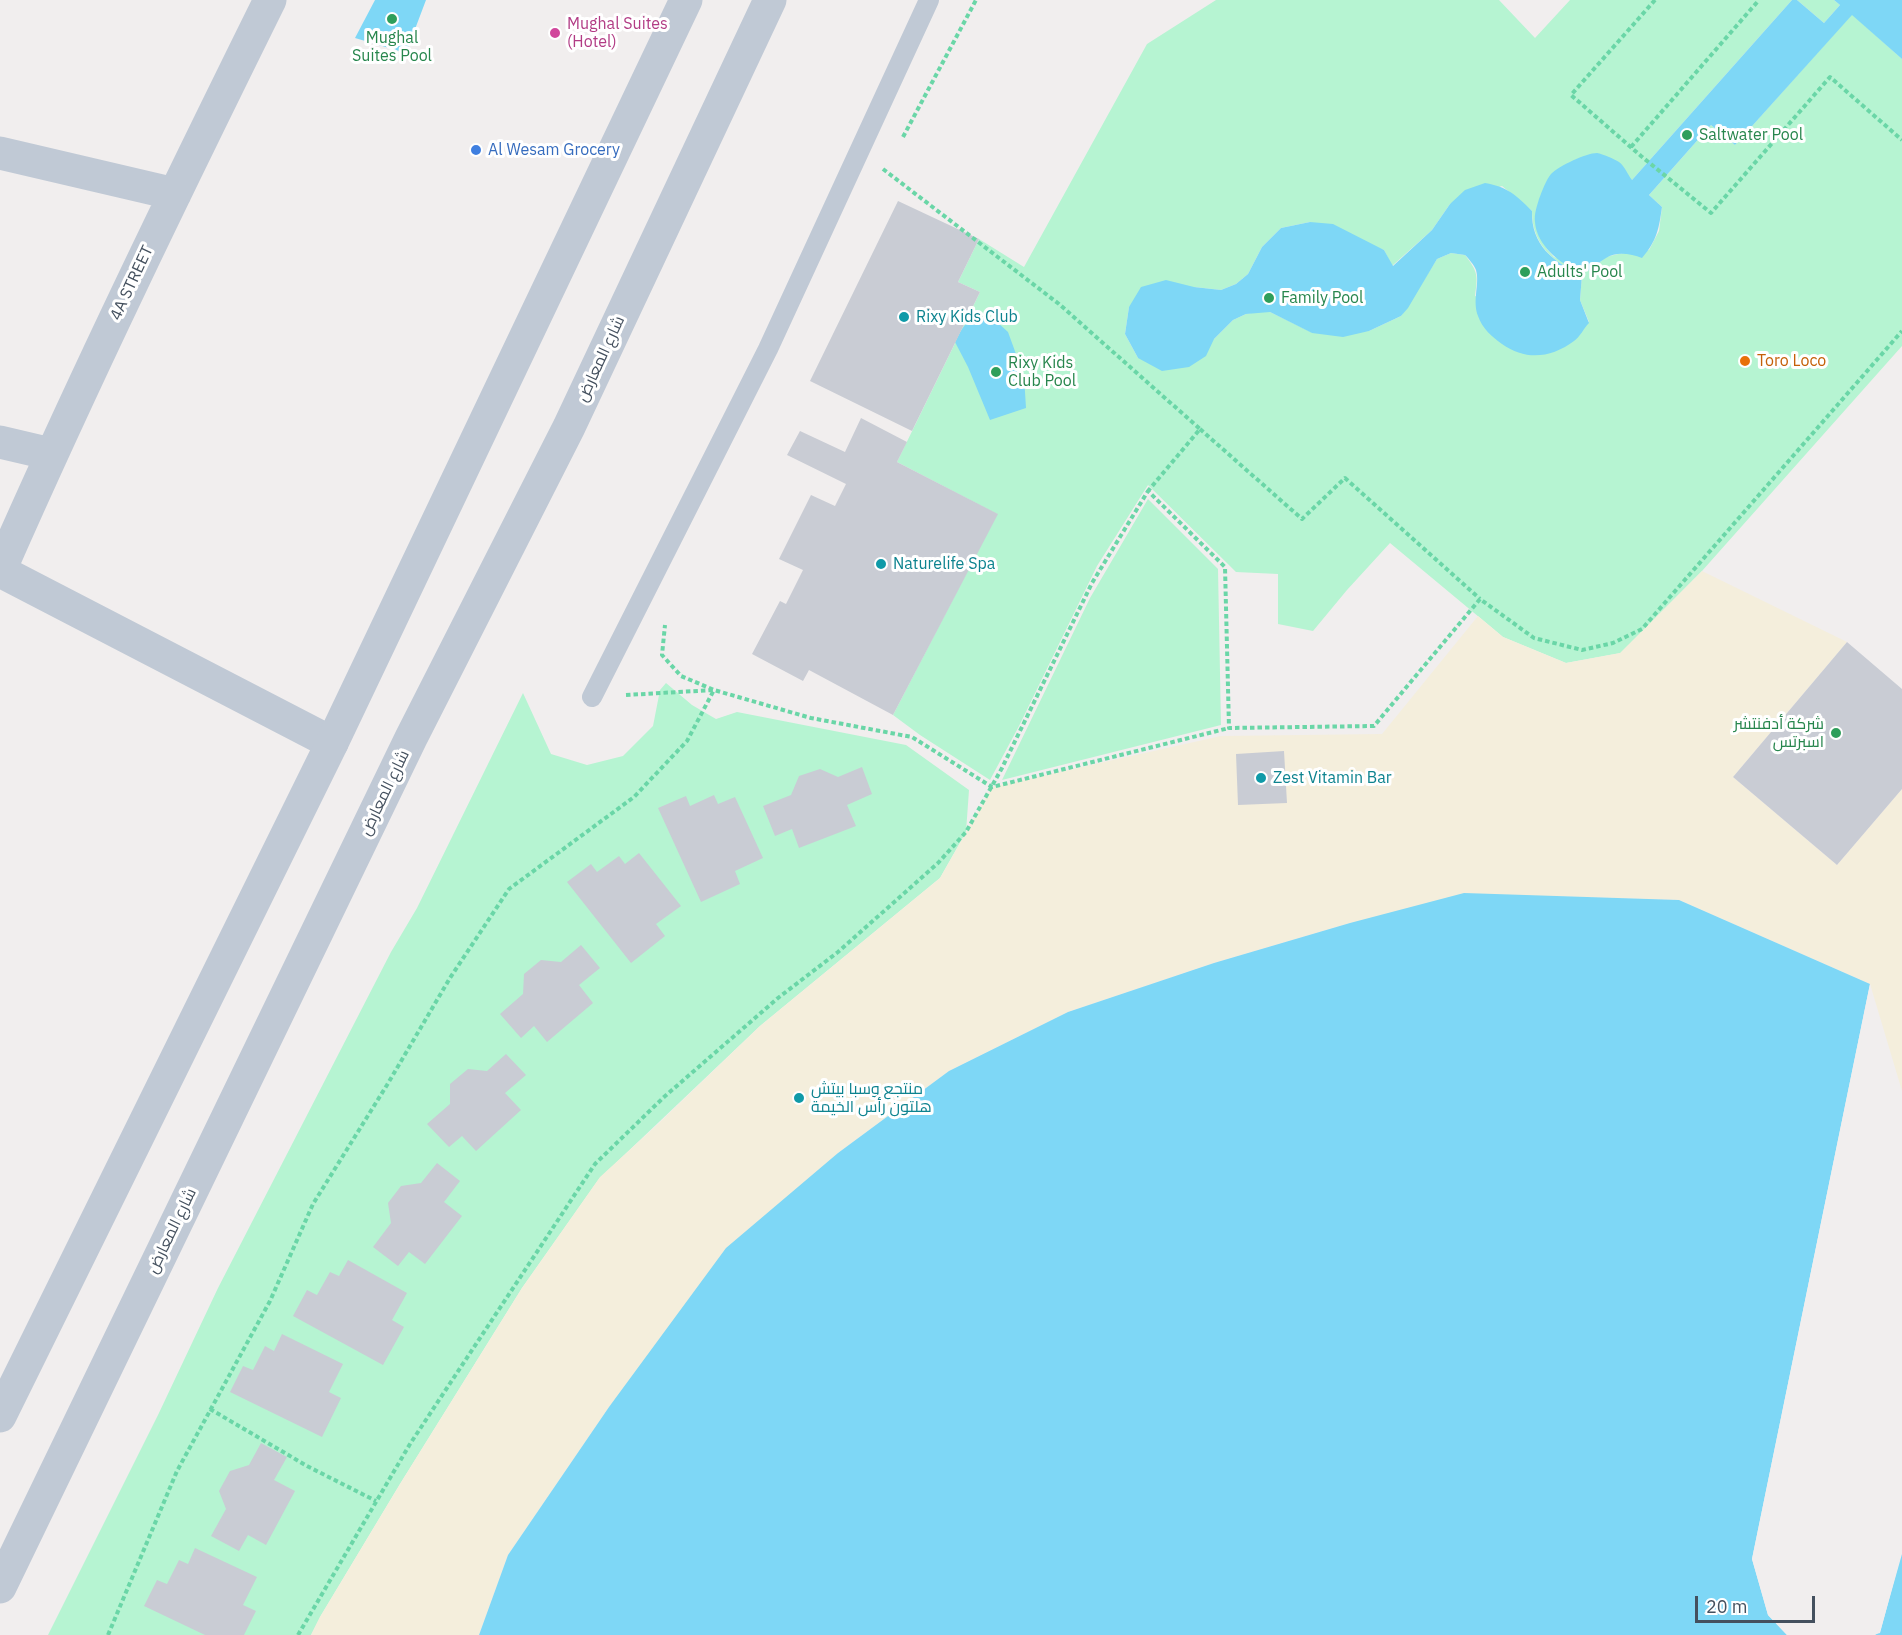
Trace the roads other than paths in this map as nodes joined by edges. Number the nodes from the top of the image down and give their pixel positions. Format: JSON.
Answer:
{"nodes":[{"id":1,"x":270,"y":0,"type":"edge"},
{"id":2,"x":686,"y":0,"type":"edge"},
{"id":3,"x":770,"y":0,"type":"edge"},
{"id":4,"x":929,"y":0,"type":"edge"},
{"id":5,"x":0,"y":153,"type":"edge"},
{"id":6,"x":175,"y":194,"type":"junction"},
{"id":7,"x":0,"y":442,"type":"edge"},
{"id":8,"x":51,"y":454,"type":"junction"},
{"id":9,"x":0,"y":571,"type":"edge"},
{"id":10,"x":592,"y":697,"type":"road end"},
{"id":11,"x":332,"y":743,"type":"junction"},
{"id":12,"x":0,"y":1416,"type":"edge"},
{"id":13,"x":0,"y":1587,"type":"edge"}],
"edges":[{"from":1,"to":6,"type":"street","name":"4A STREET"},
{"from":2,"to":11,"type":"street"},
{"from":3,"to":13,"type":"street","name":"شارع المعارض"},
{"from":4,"to":10,"type":"lane"},
{"from":5,"to":6,"type":"street"},
{"from":6,"to":8,"type":"street","name":"4A STREET"},
{"from":7,"to":8,"type":"street"},
{"from":8,"to":9,"type":"street","name":"4A STREET"},
{"from":9,"to":11,"type":"street"},
{"from":11,"to":12,"type":"street"}]}
